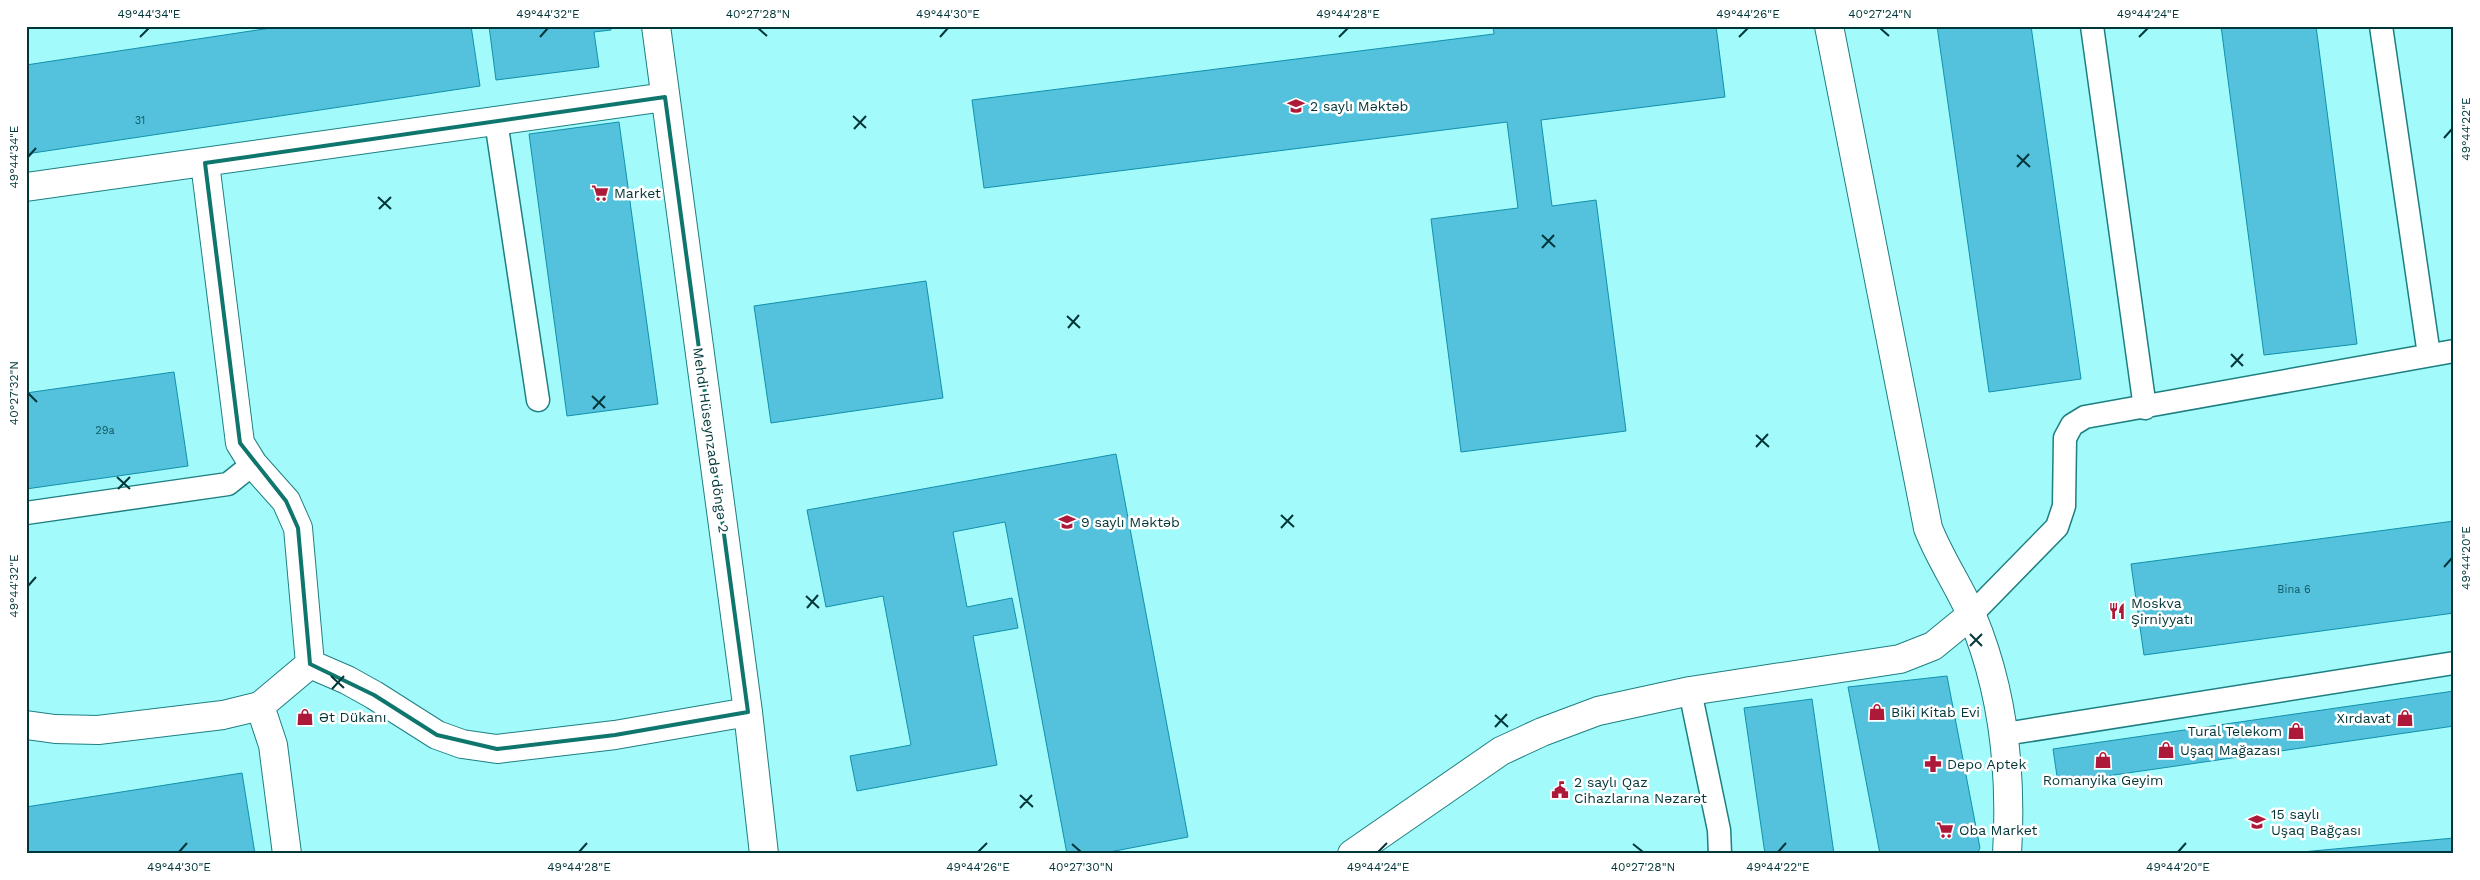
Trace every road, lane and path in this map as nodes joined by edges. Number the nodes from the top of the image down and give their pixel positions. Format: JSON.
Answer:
{"nodes":[{"id":1,"x":656,"y":26,"type":"edge"},
{"id":2,"x":1829,"y":26,"type":"edge"},
{"id":3,"x":2092,"y":26,"type":"edge"},
{"id":4,"x":2380,"y":26,"type":"edge"},
{"id":5,"x":665,"y":97,"type":"junction"},
{"id":6,"x":496,"y":121,"type":"junction"},
{"id":7,"x":205,"y":163,"type":"junction"},
{"id":8,"x":26,"y":187,"type":"edge"},
{"id":9,"x":2454,"y":351,"type":"edge"},
{"id":10,"x":2429,"y":355,"type":"junction"},
{"id":11,"x":538,"y":400,"type":"dead end"},
{"id":12,"x":2145,"y":408,"type":"junction"},
{"id":13,"x":253,"y":464,"type":"junction"},
{"id":14,"x":26,"y":513,"type":"edge"},
{"id":15,"x":1971,"y":615,"type":"junction"},
{"id":16,"x":2454,"y":663,"type":"edge"},
{"id":17,"x":310,"y":664,"type":"junction"},
{"id":18,"x":1690,"y":691,"type":"junction"},
{"id":19,"x":260,"y":706,"type":"junction"},
{"id":20,"x":748,"y":712,"type":"junction"},
{"id":21,"x":26,"y":725,"type":"edge"},
{"id":22,"x":2005,"y":734,"type":"junction"},
{"id":23,"x":287,"y":854,"type":"edge"},
{"id":24,"x":764,"y":854,"type":"edge"},
{"id":25,"x":1352,"y":854,"type":"edge"},
{"id":26,"x":1720,"y":854,"type":"edge"},
{"id":27,"x":2007,"y":854,"type":"edge"}],
"edges":[{"from":1,"to":5,"type":"street","name":"Mehdi Hüseynzadə döngə 2"},
{"from":2,"to":15,"type":"street"},
{"from":3,"to":12,"type":"lane"},
{"from":4,"to":10,"type":"lane"},
{"from":5,"to":6,"type":"street"},
{"from":5,"to":20,"type":"street","name":"Mehdi Hüseynzadə döngə 2"},
{"from":6,"to":7,"type":"street"},
{"from":6,"to":11,"type":"lane"},
{"from":7,"to":8,"type":"street"},
{"from":7,"to":13,"type":"street"},
{"from":9,"to":10,"type":"lane"},
{"from":10,"to":12,"type":"lane"},
{"from":12,"to":15,"type":"lane"},
{"from":13,"to":14,"type":"lane"},
{"from":13,"to":17,"type":"street"},
{"from":15,"to":18,"type":"street"},
{"from":15,"to":22,"type":"street"},
{"from":16,"to":22,"type":"lane"},
{"from":17,"to":19,"type":"street"},
{"from":17,"to":20,"type":"street"},
{"from":18,"to":25,"type":"street"},
{"from":18,"to":26,"type":"lane"},
{"from":19,"to":21,"type":"street"},
{"from":19,"to":23,"type":"street"},
{"from":20,"to":24,"type":"street","name":"Mehdi Hüseynzadə döngə 2"},
{"from":22,"to":27,"type":"street"}]}
